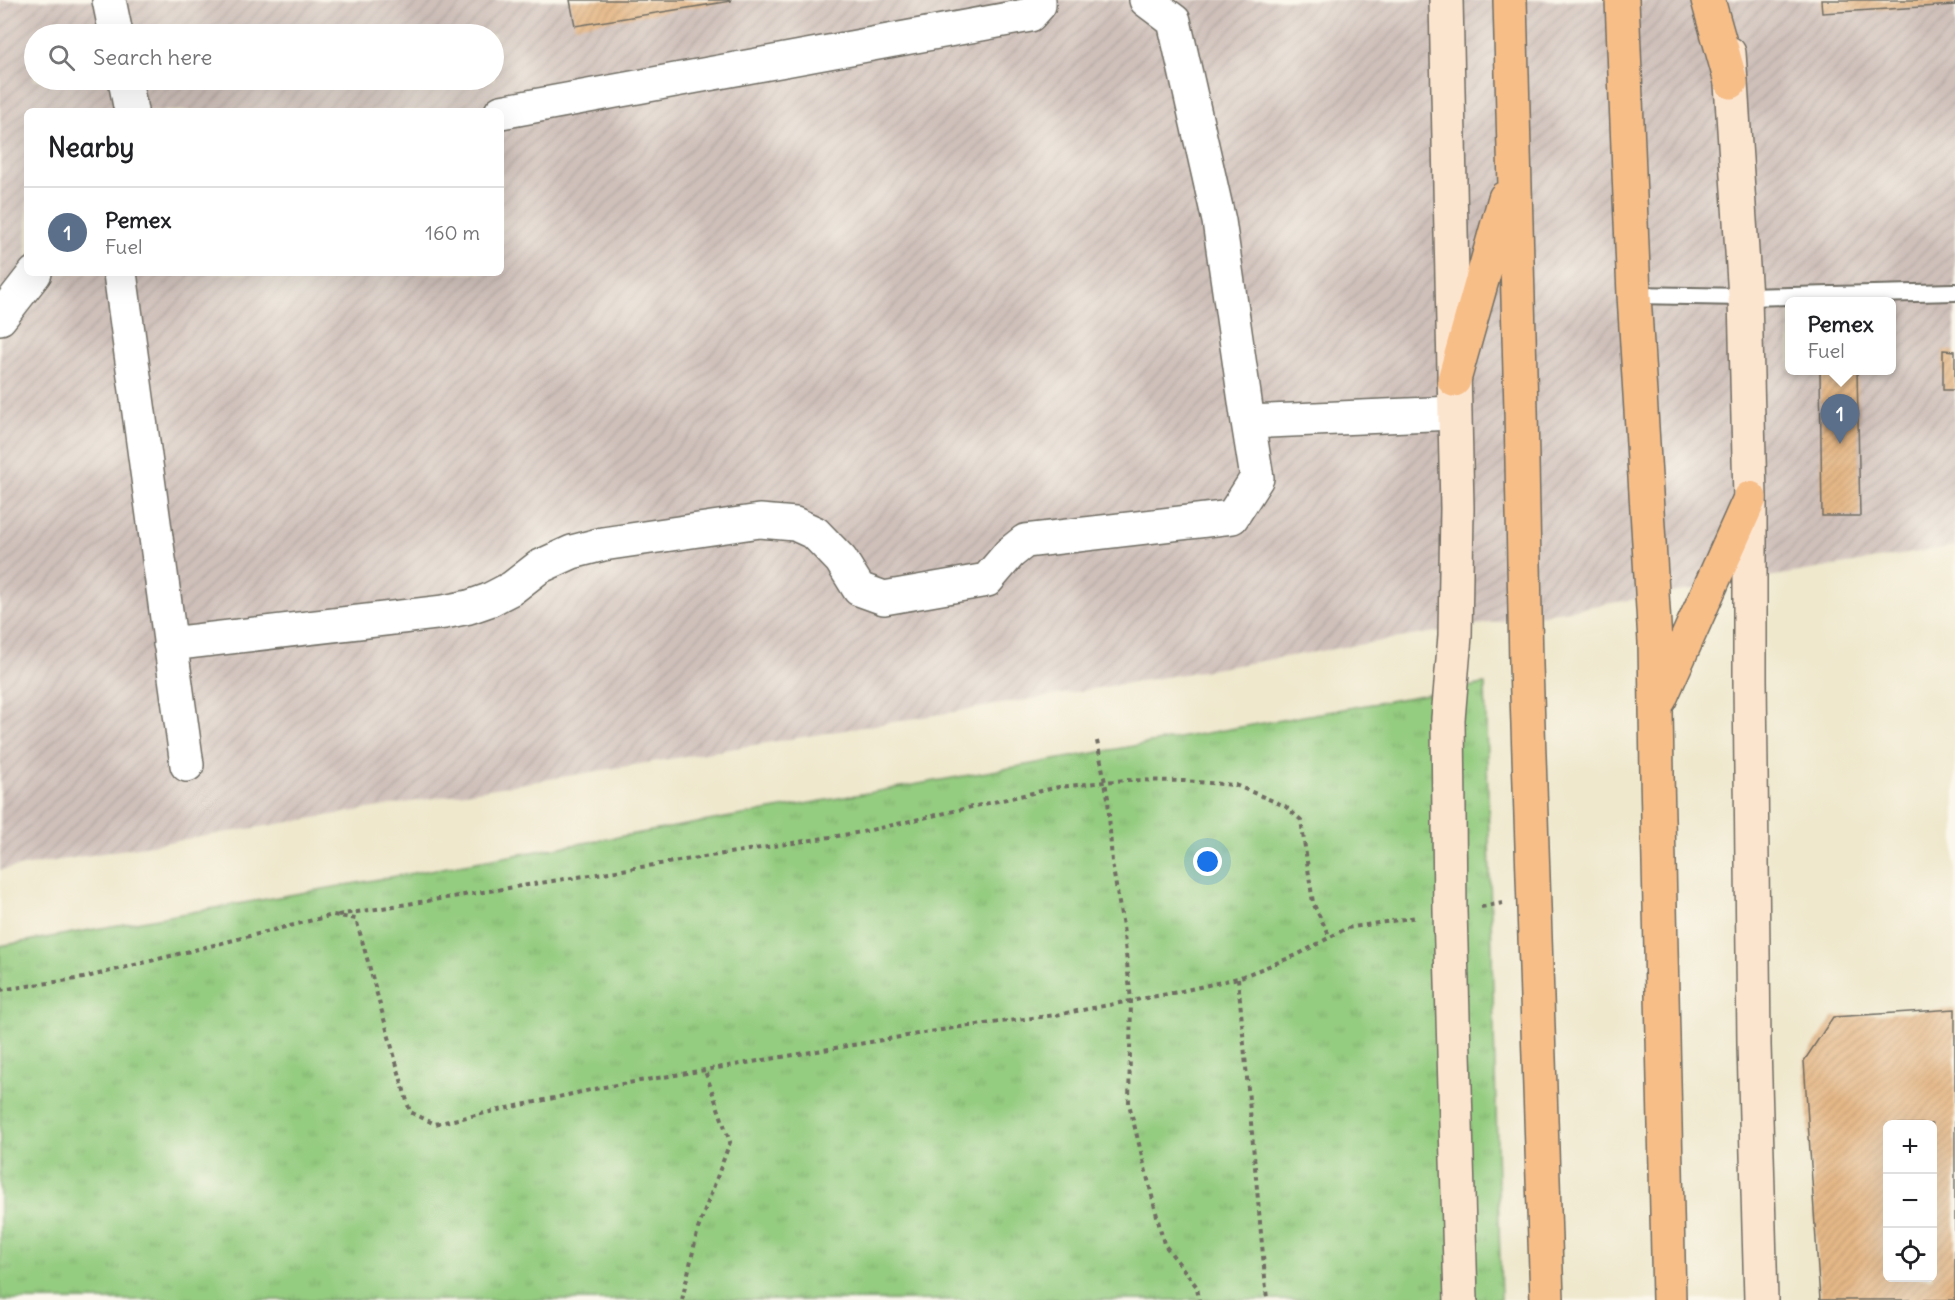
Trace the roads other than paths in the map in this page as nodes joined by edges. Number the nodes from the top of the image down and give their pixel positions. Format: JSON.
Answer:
{"nodes":[{"id":1,"x":109,"y":0,"type":"edge"},
{"id":2,"x":1039,"y":0,"type":"edge"},
{"id":3,"x":1146,"y":0,"type":"edge"},
{"id":4,"x":1446,"y":0,"type":"edge"},
{"id":5,"x":1510,"y":0,"type":"edge"},
{"id":6,"x":1622,"y":0,"type":"edge"},
{"id":7,"x":1708,"y":0,"type":"edge"},
{"id":8,"x":1724,"y":0,"type":"edge"},
{"id":9,"x":114,"y":24,"type":"edge"},
{"id":10,"x":1731,"y":82,"type":"junction"},
{"id":11,"x":127,"y":90,"type":"edge"},
{"id":12,"x":130,"y":108,"type":"edge"},
{"id":13,"x":504,"y":110,"type":"edge"},
{"id":14,"x":1513,"y":168,"type":"junction"},
{"id":15,"x":33,"y":276,"type":"edge"},
{"id":16,"x":120,"y":276,"type":"edge"},
{"id":17,"x":1955,"y":292,"type":"edge"},
{"id":18,"x":1634,"y":295,"type":"junction"},
{"id":19,"x":1745,"y":297,"type":"junction"},
{"id":20,"x":0,"y":318,"type":"edge"},
{"id":21,"x":1454,"y":380,"type":"junction"},
{"id":22,"x":1454,"y":413,"type":"junction"},
{"id":23,"x":1248,"y":422,"type":"junction"},
{"id":24,"x":1750,"y":498,"type":"junction"},
{"id":25,"x":170,"y":644,"type":"junction"},
{"id":26,"x":1656,"y":709,"type":"junction"},
{"id":27,"x":187,"y":765,"type":"dead end"},
{"id":28,"x":1461,"y":1300,"type":"edge"},
{"id":29,"x":1547,"y":1300,"type":"edge"},
{"id":30,"x":1669,"y":1300,"type":"edge"},
{"id":31,"x":1761,"y":1300,"type":"edge"}],
"edges":[{"from":1,"to":9,"type":"street"},
{"from":2,"to":13,"type":"street"},
{"from":3,"to":23,"type":"street"},
{"from":4,"to":21,"type":"main road"},
{"from":5,"to":14,"type":"highway"},
{"from":6,"to":18,"type":"highway"},
{"from":7,"to":10,"type":"highway"},
{"from":8,"to":10,"type":"main road"},
{"from":10,"to":19,"type":"main road"},
{"from":11,"to":12,"type":"street"},
{"from":14,"to":21,"type":"highway"},
{"from":14,"to":29,"type":"highway"},
{"from":15,"to":20,"type":"street"},
{"from":16,"to":25,"type":"street"},
{"from":17,"to":19,"type":"lane"},
{"from":18,"to":19,"type":"lane"},
{"from":18,"to":26,"type":"highway"},
{"from":19,"to":24,"type":"main road"},
{"from":21,"to":22,"type":"main road"},
{"from":22,"to":23,"type":"street"},
{"from":22,"to":28,"type":"main road"},
{"from":23,"to":25,"type":"street"},
{"from":24,"to":26,"type":"highway"},
{"from":24,"to":31,"type":"main road"},
{"from":25,"to":27,"type":"street"},
{"from":26,"to":30,"type":"highway"}]}
